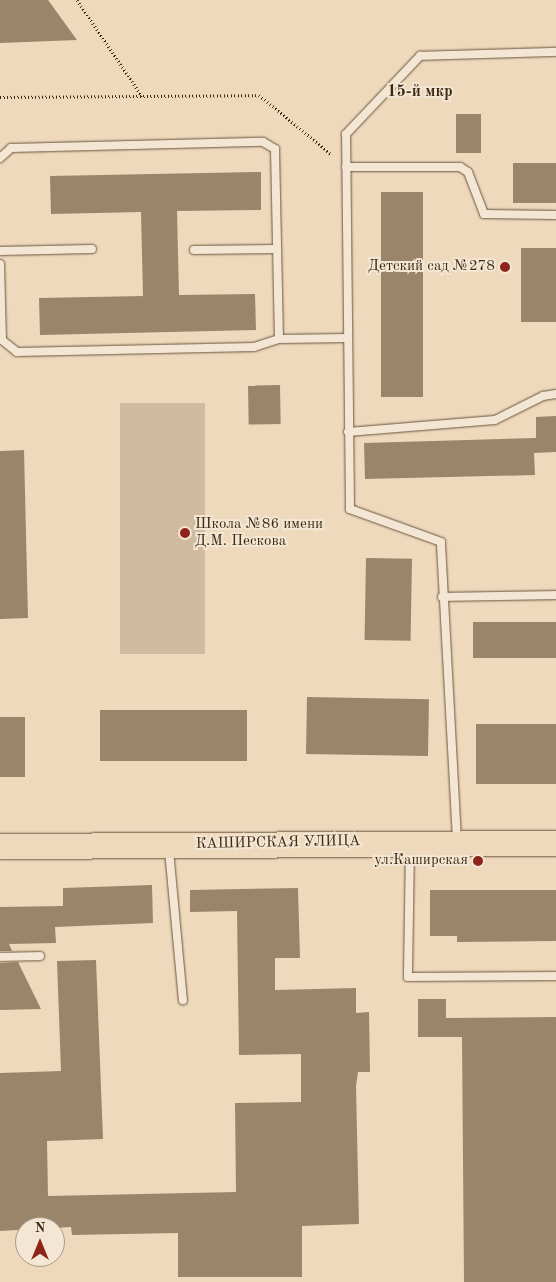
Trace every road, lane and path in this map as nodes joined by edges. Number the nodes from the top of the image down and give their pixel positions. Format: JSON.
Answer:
{"nodes":[{"id":1,"x":77,"y":0,"type":"edge"},
{"id":2,"x":556,"y":52,"type":"edge"},
{"id":3,"x":142,"y":96,"type":"junction"},
{"id":4,"x":0,"y":97,"type":"edge"},
{"id":5,"x":0,"y":158,"type":"edge"},
{"id":6,"x":346,"y":167,"type":"junction"},
{"id":7,"x":556,"y":215,"type":"edge"},
{"id":8,"x":92,"y":249,"type":"dead end"},
{"id":9,"x":277,"y":249,"type":"junction"},
{"id":10,"x":194,"y":250,"type":"dead end"},
{"id":11,"x":0,"y":251,"type":"edge"},
{"id":12,"x":0,"y":264,"type":"edge"},
{"id":13,"x":347,"y":338,"type":"junction"},
{"id":14,"x":279,"y":339,"type":"junction"},
{"id":15,"x":556,"y":394,"type":"edge"},
{"id":16,"x":348,"y":432,"type":"junction"},
{"id":17,"x":556,"y":595,"type":"edge"},
{"id":18,"x":442,"y":597,"type":"junction"},
{"id":19,"x":410,"y":842,"type":"junction"},
{"id":20,"x":457,"y":843,"type":"junction"},
{"id":21,"x":556,"y":843,"type":"edge"},
{"id":22,"x":169,"y":845,"type":"junction"},
{"id":23,"x":0,"y":846,"type":"edge"},
{"id":24,"x":40,"y":956,"type":"dead end"},
{"id":25,"x":0,"y":957,"type":"edge"},
{"id":26,"x":556,"y":976,"type":"edge"},
{"id":27,"x":183,"y":1000,"type":"dead end"}],
"edges":[{"from":1,"to":3,"type":"path"},
{"from":2,"to":6,"type":"lane"},
{"from":3,"to":4,"type":"path"},
{"from":3,"to":6,"type":"path"},
{"from":5,"to":9,"type":"lane"},
{"from":6,"to":7,"type":"lane"},
{"from":6,"to":13,"type":"lane"},
{"from":8,"to":11,"type":"lane"},
{"from":9,"to":10,"type":"lane"},
{"from":9,"to":14,"type":"lane"},
{"from":12,"to":14,"type":"lane"},
{"from":13,"to":14,"type":"lane"},
{"from":13,"to":16,"type":"lane"},
{"from":15,"to":16,"type":"lane"},
{"from":16,"to":18,"type":"lane"},
{"from":17,"to":18,"type":"lane"},
{"from":18,"to":20,"type":"lane"},
{"from":19,"to":20,"type":"main road","name":"КАШИРСКАЯ УЛИЦА"},
{"from":19,"to":22,"type":"main road","name":"КАШИРСКАЯ УЛИЦА"},
{"from":19,"to":26,"type":"lane"},
{"from":20,"to":21,"type":"main road","name":"КАШИРСКАЯ УЛИЦА"},
{"from":22,"to":23,"type":"main road","name":"КАШИРСКАЯ УЛИЦА"},
{"from":22,"to":27,"type":"lane"},
{"from":24,"to":25,"type":"lane"}]}
